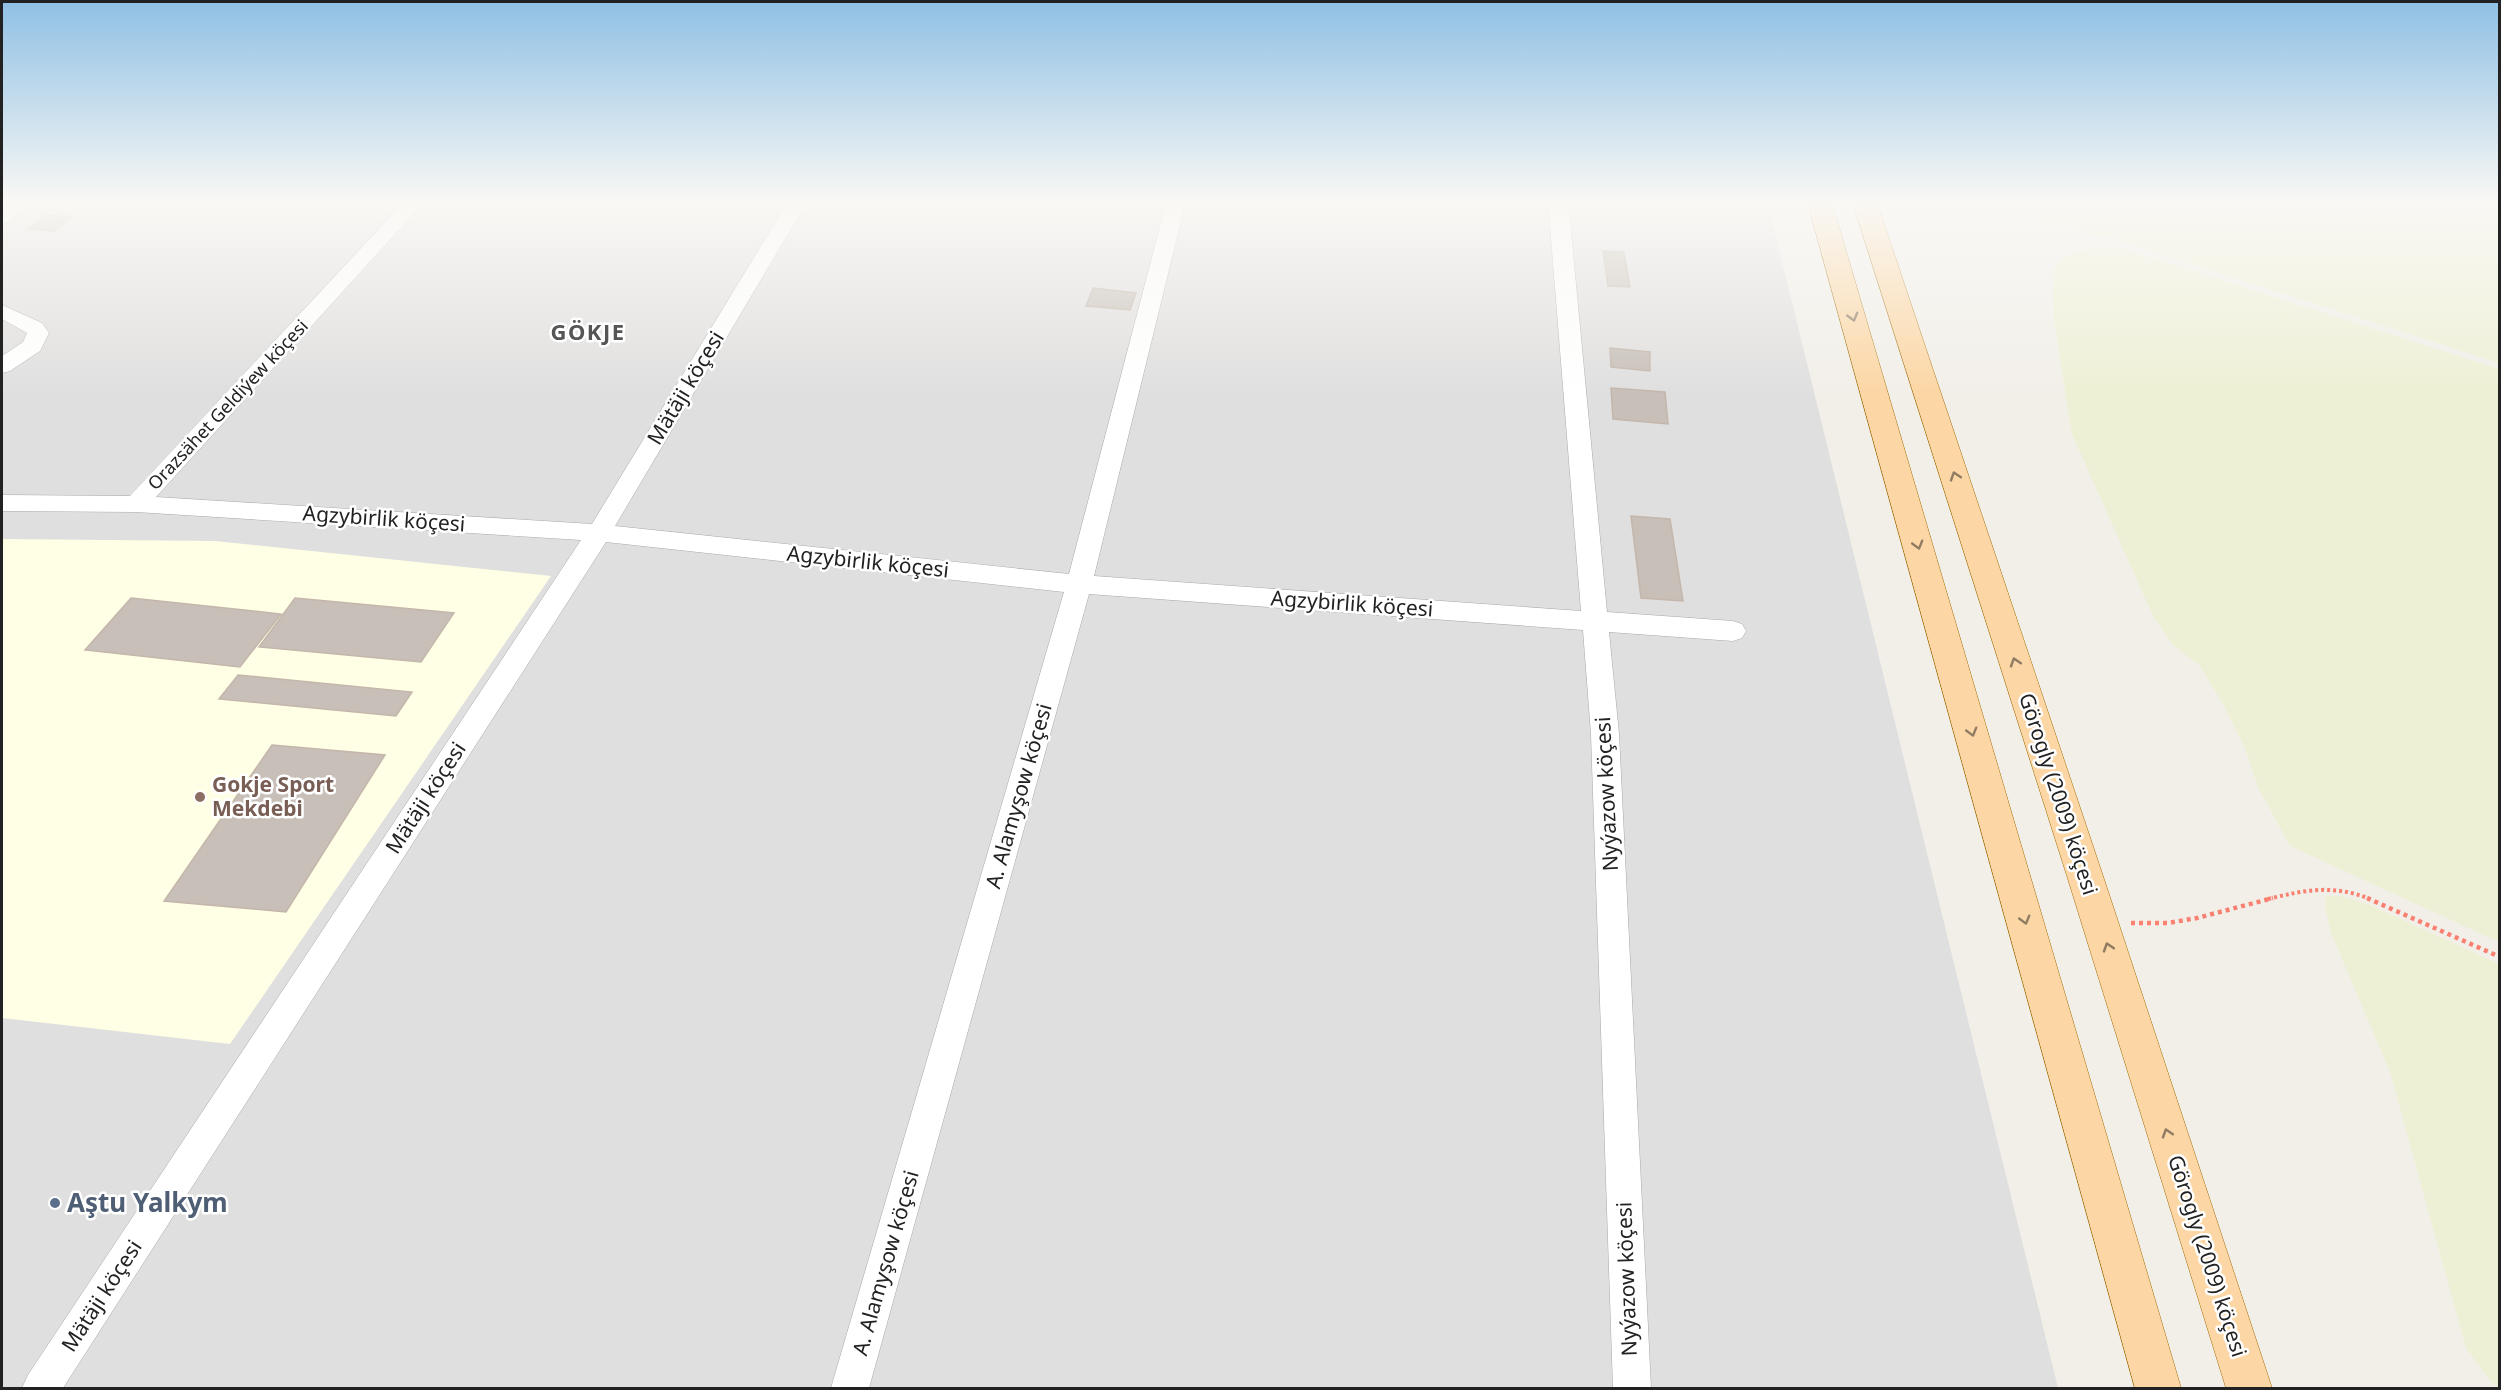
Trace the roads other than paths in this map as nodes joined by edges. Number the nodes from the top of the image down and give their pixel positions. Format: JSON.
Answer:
{"nodes":[{"id":1,"x":357,"y":265,"type":"edge"},
{"id":2,"x":760,"y":265,"type":"edge"},
{"id":3,"x":1160,"y":265,"type":"edge"},
{"id":4,"x":1564,"y":265,"type":"edge"},
{"id":5,"x":1837,"y":265,"type":"edge"},
{"id":6,"x":1885,"y":265,"type":"edge"},
{"id":7,"x":2,"y":311,"type":"edge"},
{"id":8,"x":2,"y":366,"type":"edge"},
{"id":9,"x":2,"y":503,"type":"edge"},
{"id":10,"x":136,"y":504,"type":"junction"},
{"id":11,"x":599,"y":533,"type":"junction"},
{"id":12,"x":1079,"y":584,"type":"junction"},
{"id":13,"x":1596,"y":622,"type":"junction"},
{"id":14,"x":1733,"y":631,"type":"dead end"},
{"id":15,"x":41,"y":1389,"type":"edge"},
{"id":16,"x":850,"y":1389,"type":"edge"},
{"id":17,"x":1632,"y":1389,"type":"edge"},
{"id":18,"x":2158,"y":1389,"type":"edge"},
{"id":19,"x":2249,"y":1389,"type":"edge"}],
"edges":[{"from":1,"to":10,"type":"street","name":"Orazsähet Geldiýew köçesi"},
{"from":2,"to":11,"type":"street","name":"Mätäji köçesi"},
{"from":3,"to":12,"type":"street","name":"A. Alamyşow köçesi"},
{"from":4,"to":13,"type":"street","name":"Nyýazow köçesi"},
{"from":5,"to":18,"type":"main road","one_way":true},
{"from":19,"to":6,"type":"main road","name":"Görogly (2009) köçesi","one_way":true},
{"from":7,"to":8,"type":"street"},
{"from":9,"to":10,"type":"street","name":"Agzybirlik köçesi"},
{"from":10,"to":11,"type":"street","name":"Agzybirlik köçesi"},
{"from":11,"to":12,"type":"street","name":"Agzybirlik köçesi"},
{"from":11,"to":15,"type":"street","name":"Mätäji köçesi"},
{"from":12,"to":13,"type":"street","name":"Agzybirlik köçesi"},
{"from":12,"to":16,"type":"street","name":"A. Alamyşow köçesi"},
{"from":13,"to":14,"type":"street","name":"Agzybirlik köçesi"},
{"from":13,"to":17,"type":"street","name":"Nyýazow köçesi"}]}
